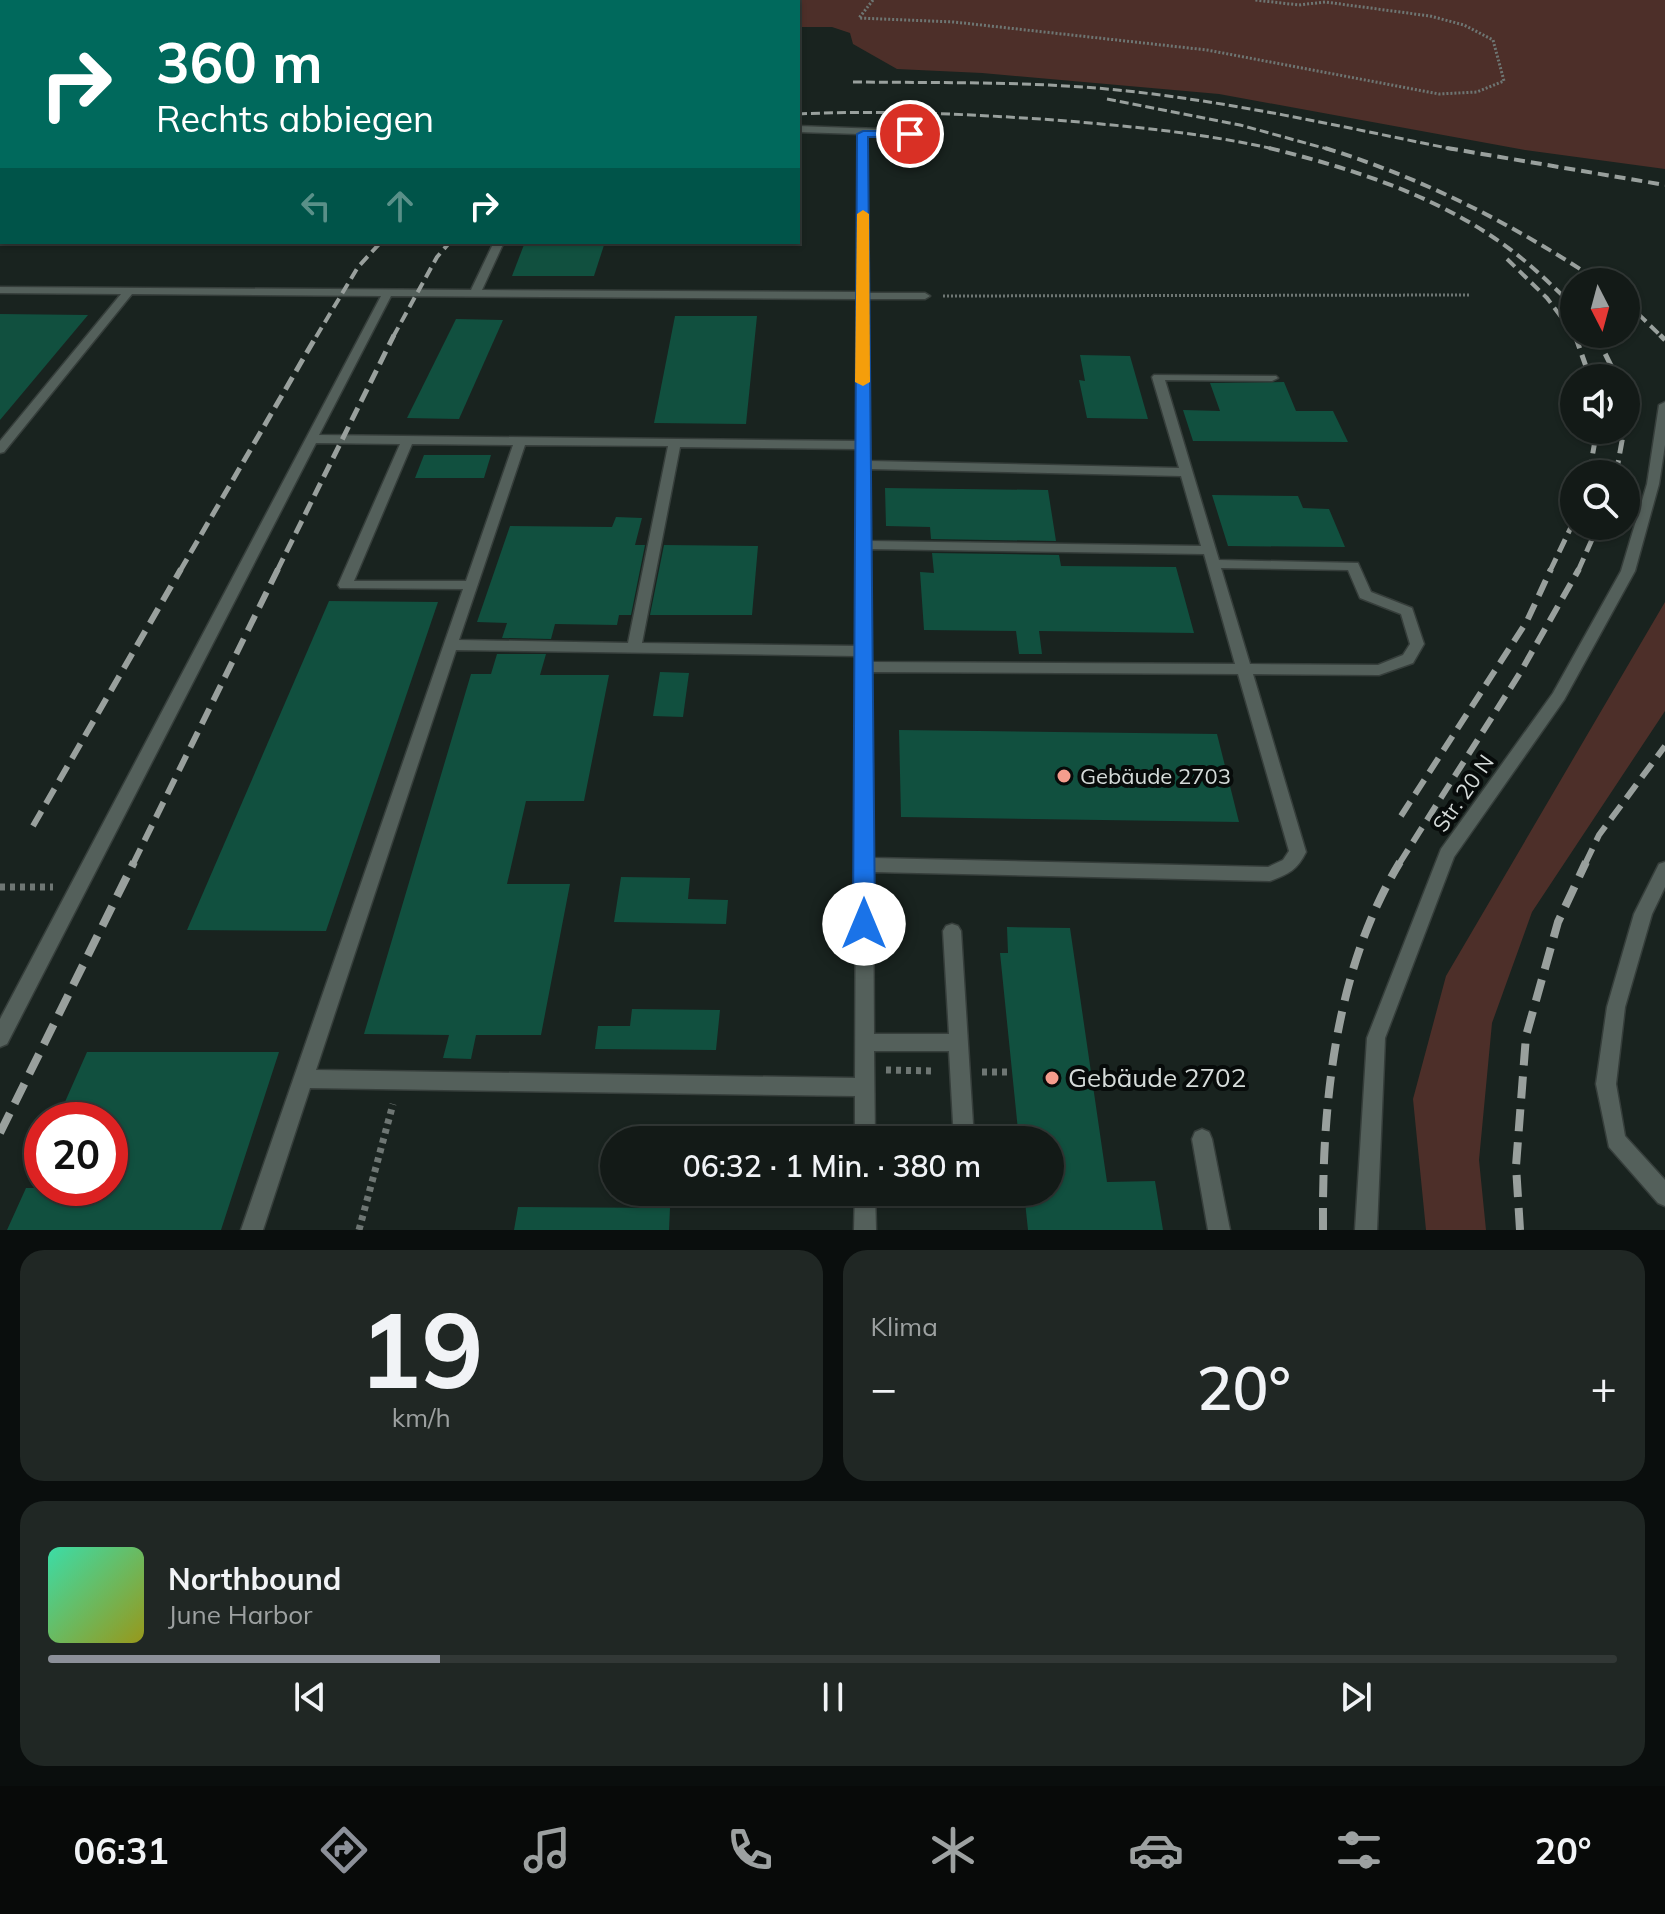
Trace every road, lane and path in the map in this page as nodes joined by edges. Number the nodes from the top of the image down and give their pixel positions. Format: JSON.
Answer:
{"nodes":[{"id":1,"x":873,"y":0,"type":"edge"},
{"id":2,"x":1255,"y":0,"type":"edge"},
{"id":3,"x":1326,"y":1,"type":"edge"},
{"id":4,"x":800,"y":129,"type":"edge"},
{"id":5,"x":863,"y":134,"type":"junction"},
{"id":6,"x":933,"y":134,"type":"dead end"},
{"id":7,"x":498,"y":244,"type":"edge"},
{"id":8,"x":0,"y":290,"type":"edge"},
{"id":9,"x":130,"y":290,"type":"junction"},
{"id":10,"x":388,"y":292,"type":"junction"},
{"id":11,"x":475,"y":293,"type":"junction"},
{"id":12,"x":863,"y":295,"type":"junction"},
{"id":13,"x":1469,"y":295,"type":"dead end"},
{"id":14,"x":925,"y":296,"type":"joint"},
{"id":15,"x":1272,"y":378,"type":"dead end"},
{"id":16,"x":1665,"y":405,"type":"edge"},
{"id":17,"x":312,"y":439,"type":"junction"},
{"id":18,"x":408,"y":440,"type":"junction"},
{"id":19,"x":520,"y":441,"type":"junction"},
{"id":20,"x":675,"y":443,"type":"junction"},
{"id":21,"x":863,"y":445,"type":"junction"},
{"id":22,"x":0,"y":449,"type":"edge"},
{"id":23,"x":863,"y":465,"type":"junction"},
{"id":24,"x":1186,"y":472,"type":"junction"},
{"id":25,"x":863,"y":545,"type":"junction"},
{"id":26,"x":1211,"y":557,"type":"junction"},
{"id":27,"x":472,"y":585,"type":"junction"},
{"id":28,"x":451,"y":645,"type":"junction"},
{"id":29,"x":634,"y":647,"type":"junction"},
{"id":30,"x":863,"y":651,"type":"junction"},
{"id":31,"x":863,"y":667,"type":"junction"},
{"id":32,"x":1245,"y":671,"type":"junction"},
{"id":33,"x":864,"y":865,"type":"junction"},
{"id":34,"x":1665,"y":869,"type":"edge"},
{"id":35,"x":0,"y":887,"type":"edge"},
{"id":36,"x":78,"y":887,"type":"junction"},
{"id":37,"x":952,"y":931,"type":"dead end"},
{"id":38,"x":0,"y":1038,"type":"edge"},
{"id":39,"x":864,"y":1042,"type":"junction"},
{"id":40,"x":958,"y":1043,"type":"junction"},
{"id":41,"x":303,"y":1079,"type":"junction"},
{"id":42,"x":864,"y":1087,"type":"junction"},
{"id":43,"x":865,"y":1126,"type":"edge"},
{"id":44,"x":963,"y":1126,"type":"edge"},
{"id":45,"x":1202,"y":1139,"type":"dead end"},
{"id":46,"x":1665,"y":1196,"type":"edge"},
{"id":47,"x":865,"y":1206,"type":"edge"},
{"id":48,"x":252,"y":1230,"type":"edge"},
{"id":49,"x":865,"y":1230,"type":"edge"},
{"id":50,"x":1219,"y":1230,"type":"edge"},
{"id":51,"x":1366,"y":1230,"type":"edge"}],
"edges":[{"from":1,"to":3,"type":"path"},
{"from":2,"to":3,"type":"path"},
{"from":4,"to":5,"type":"lane"},
{"from":5,"to":6,"type":"lane"},
{"from":5,"to":12,"type":"lane"},
{"from":7,"to":11,"type":"lane"},
{"from":8,"to":9,"type":"lane"},
{"from":9,"to":10,"type":"lane"},
{"from":9,"to":22,"type":"lane"},
{"from":10,"to":11,"type":"lane"},
{"from":10,"to":17,"type":"lane"},
{"from":11,"to":12,"type":"lane"},
{"from":12,"to":14,"type":"lane"},
{"from":12,"to":21,"type":"lane"},
{"from":13,"to":14,"type":"path"},
{"from":15,"to":24,"type":"lane"},
{"from":16,"to":51,"type":"lane","name":"Str. 20 N"},
{"from":17,"to":18,"type":"lane"},
{"from":17,"to":36,"type":"lane"},
{"from":18,"to":19,"type":"lane"},
{"from":18,"to":27,"type":"lane"},
{"from":19,"to":20,"type":"lane"},
{"from":19,"to":27,"type":"lane"},
{"from":20,"to":21,"type":"lane"},
{"from":20,"to":29,"type":"lane"},
{"from":21,"to":23,"type":"lane"},
{"from":23,"to":24,"type":"lane"},
{"from":23,"to":25,"type":"lane"},
{"from":24,"to":26,"type":"lane"},
{"from":25,"to":26,"type":"lane"},
{"from":25,"to":30,"type":"lane"},
{"from":26,"to":32,"type":"lane"},
{"from":26,"to":32,"type":"lane"},
{"from":27,"to":28,"type":"lane"},
{"from":28,"to":29,"type":"lane"},
{"from":28,"to":41,"type":"lane"},
{"from":29,"to":30,"type":"lane"},
{"from":30,"to":31,"type":"lane"},
{"from":31,"to":32,"type":"lane"},
{"from":31,"to":33,"type":"lane"},
{"from":32,"to":33,"type":"lane"},
{"from":33,"to":39,"type":"lane"},
{"from":34,"to":46,"type":"lane"},
{"from":35,"to":36,"type":"path"},
{"from":36,"to":38,"type":"lane"},
{"from":37,"to":40,"type":"lane"},
{"from":39,"to":40,"type":"lane"},
{"from":39,"to":42,"type":"lane"},
{"from":40,"to":44,"type":"lane"},
{"from":41,"to":42,"type":"lane"},
{"from":41,"to":48,"type":"lane"},
{"from":42,"to":43,"type":"lane"},
{"from":45,"to":50,"type":"lane"},
{"from":47,"to":49,"type":"lane"}]}
